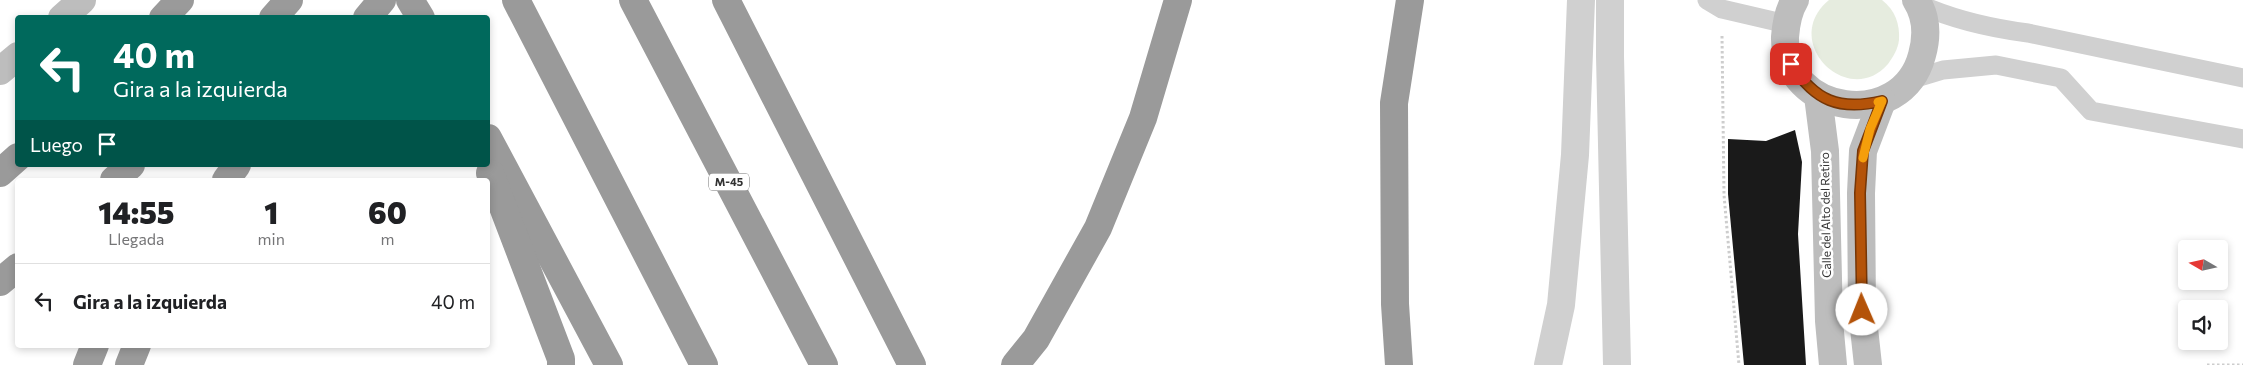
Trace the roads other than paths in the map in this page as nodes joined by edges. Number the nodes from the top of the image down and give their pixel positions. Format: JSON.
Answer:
{"nodes":[{"id":1,"x":82,"y":0,"type":"edge"},
{"id":2,"x":180,"y":0,"type":"edge"},
{"id":3,"x":382,"y":0,"type":"edge"},
{"id":4,"x":410,"y":0,"type":"edge"},
{"id":5,"x":516,"y":0,"type":"edge"},
{"id":6,"x":633,"y":0,"type":"edge"},
{"id":7,"x":726,"y":0,"type":"edge"},
{"id":8,"x":1178,"y":0,"type":"edge"},
{"id":9,"x":1395,"y":0,"type":"edge"},
{"id":10,"x":1410,"y":0,"type":"edge"},
{"id":11,"x":1581,"y":0,"type":"edge"},
{"id":12,"x":1610,"y":0,"type":"edge"},
{"id":13,"x":1707,"y":0,"type":"edge"},
{"id":14,"x":1918,"y":2,"type":"edge"},
{"id":15,"x":1790,"y":12,"type":"edge"},
{"id":16,"x":65,"y":15,"type":"edge"},
{"id":17,"x":166,"y":15,"type":"edge"},
{"id":18,"x":370,"y":15,"type":"edge"},
{"id":19,"x":418,"y":15,"type":"edge"},
{"id":20,"x":15,"y":58,"type":"edge"},
{"id":21,"x":0,"y":71,"type":"edge"},
{"id":22,"x":2243,"y":78,"type":"edge"},
{"id":23,"x":1910,"y":80,"type":"junction"},
{"id":24,"x":1818,"y":96,"type":"junction"},
{"id":25,"x":1882,"y":101,"type":"junction"},
{"id":26,"x":1394,"y":103,"type":"junction"},
{"id":27,"x":2243,"y":139,"type":"edge"},
{"id":28,"x":490,"y":142,"type":"edge"},
{"id":29,"x":15,"y":160,"type":"edge"},
{"id":30,"x":129,"y":167,"type":"edge"},
{"id":31,"x":488,"y":167,"type":"edge"},
{"id":32,"x":0,"y":173,"type":"edge"},
{"id":33,"x":116,"y":178,"type":"edge"},
{"id":34,"x":15,"y":270,"type":"edge"},
{"id":35,"x":0,"y":282,"type":"edge"},
{"id":36,"x":94,"y":348,"type":"edge"},
{"id":37,"x":136,"y":348,"type":"edge"},
{"id":38,"x":87,"y":365,"type":"edge"},
{"id":39,"x":130,"y":365,"type":"edge"},
{"id":40,"x":561,"y":365,"type":"edge"},
{"id":41,"x":609,"y":365,"type":"edge"},
{"id":42,"x":704,"y":365,"type":"edge"},
{"id":43,"x":824,"y":365,"type":"edge"},
{"id":44,"x":912,"y":365,"type":"edge"},
{"id":45,"x":1015,"y":365,"type":"edge"},
{"id":46,"x":1399,"y":365,"type":"edge"},
{"id":47,"x":1548,"y":365,"type":"edge"},
{"id":48,"x":1617,"y":365,"type":"edge"},
{"id":49,"x":1833,"y":365,"type":"edge"},
{"id":50,"x":1868,"y":365,"type":"edge"}],
"edges":[{"from":1,"to":16,"type":"main road"},
{"from":2,"to":17,"type":"highway"},
{"from":3,"to":18,"type":"highway"},
{"from":4,"to":19,"type":"highway"},
{"from":5,"to":42,"type":"highway"},
{"from":6,"to":43,"type":"highway","number":"M-45"},
{"from":7,"to":44,"type":"highway"},
{"from":8,"to":45,"type":"highway"},
{"from":9,"to":26,"type":"highway"},
{"from":10,"to":26,"type":"highway"},
{"from":11,"to":47,"type":"street"},
{"from":12,"to":48,"type":"street"},
{"from":13,"to":15,"type":"lane"},
{"from":14,"to":22,"type":"lane"},
{"from":14,"to":23,"type":"main road"},
{"from":15,"to":24,"type":"main road"},
{"from":20,"to":21,"type":"main road"},
{"from":23,"to":25,"type":"main road"},
{"from":23,"to":27,"type":"lane"},
{"from":24,"to":25,"type":"main road"},
{"from":24,"to":49,"type":"main road","name":"Calle del Alto del Retiro"},
{"from":25,"to":50,"type":"main road"},
{"from":26,"to":46,"type":"highway"},
{"from":28,"to":41,"type":"highway"},
{"from":29,"to":32,"type":"highway"},
{"from":30,"to":33,"type":"highway"},
{"from":31,"to":40,"type":"highway"},
{"from":34,"to":35,"type":"highway"},
{"from":36,"to":38,"type":"highway"},
{"from":37,"to":39,"type":"highway"}]}
